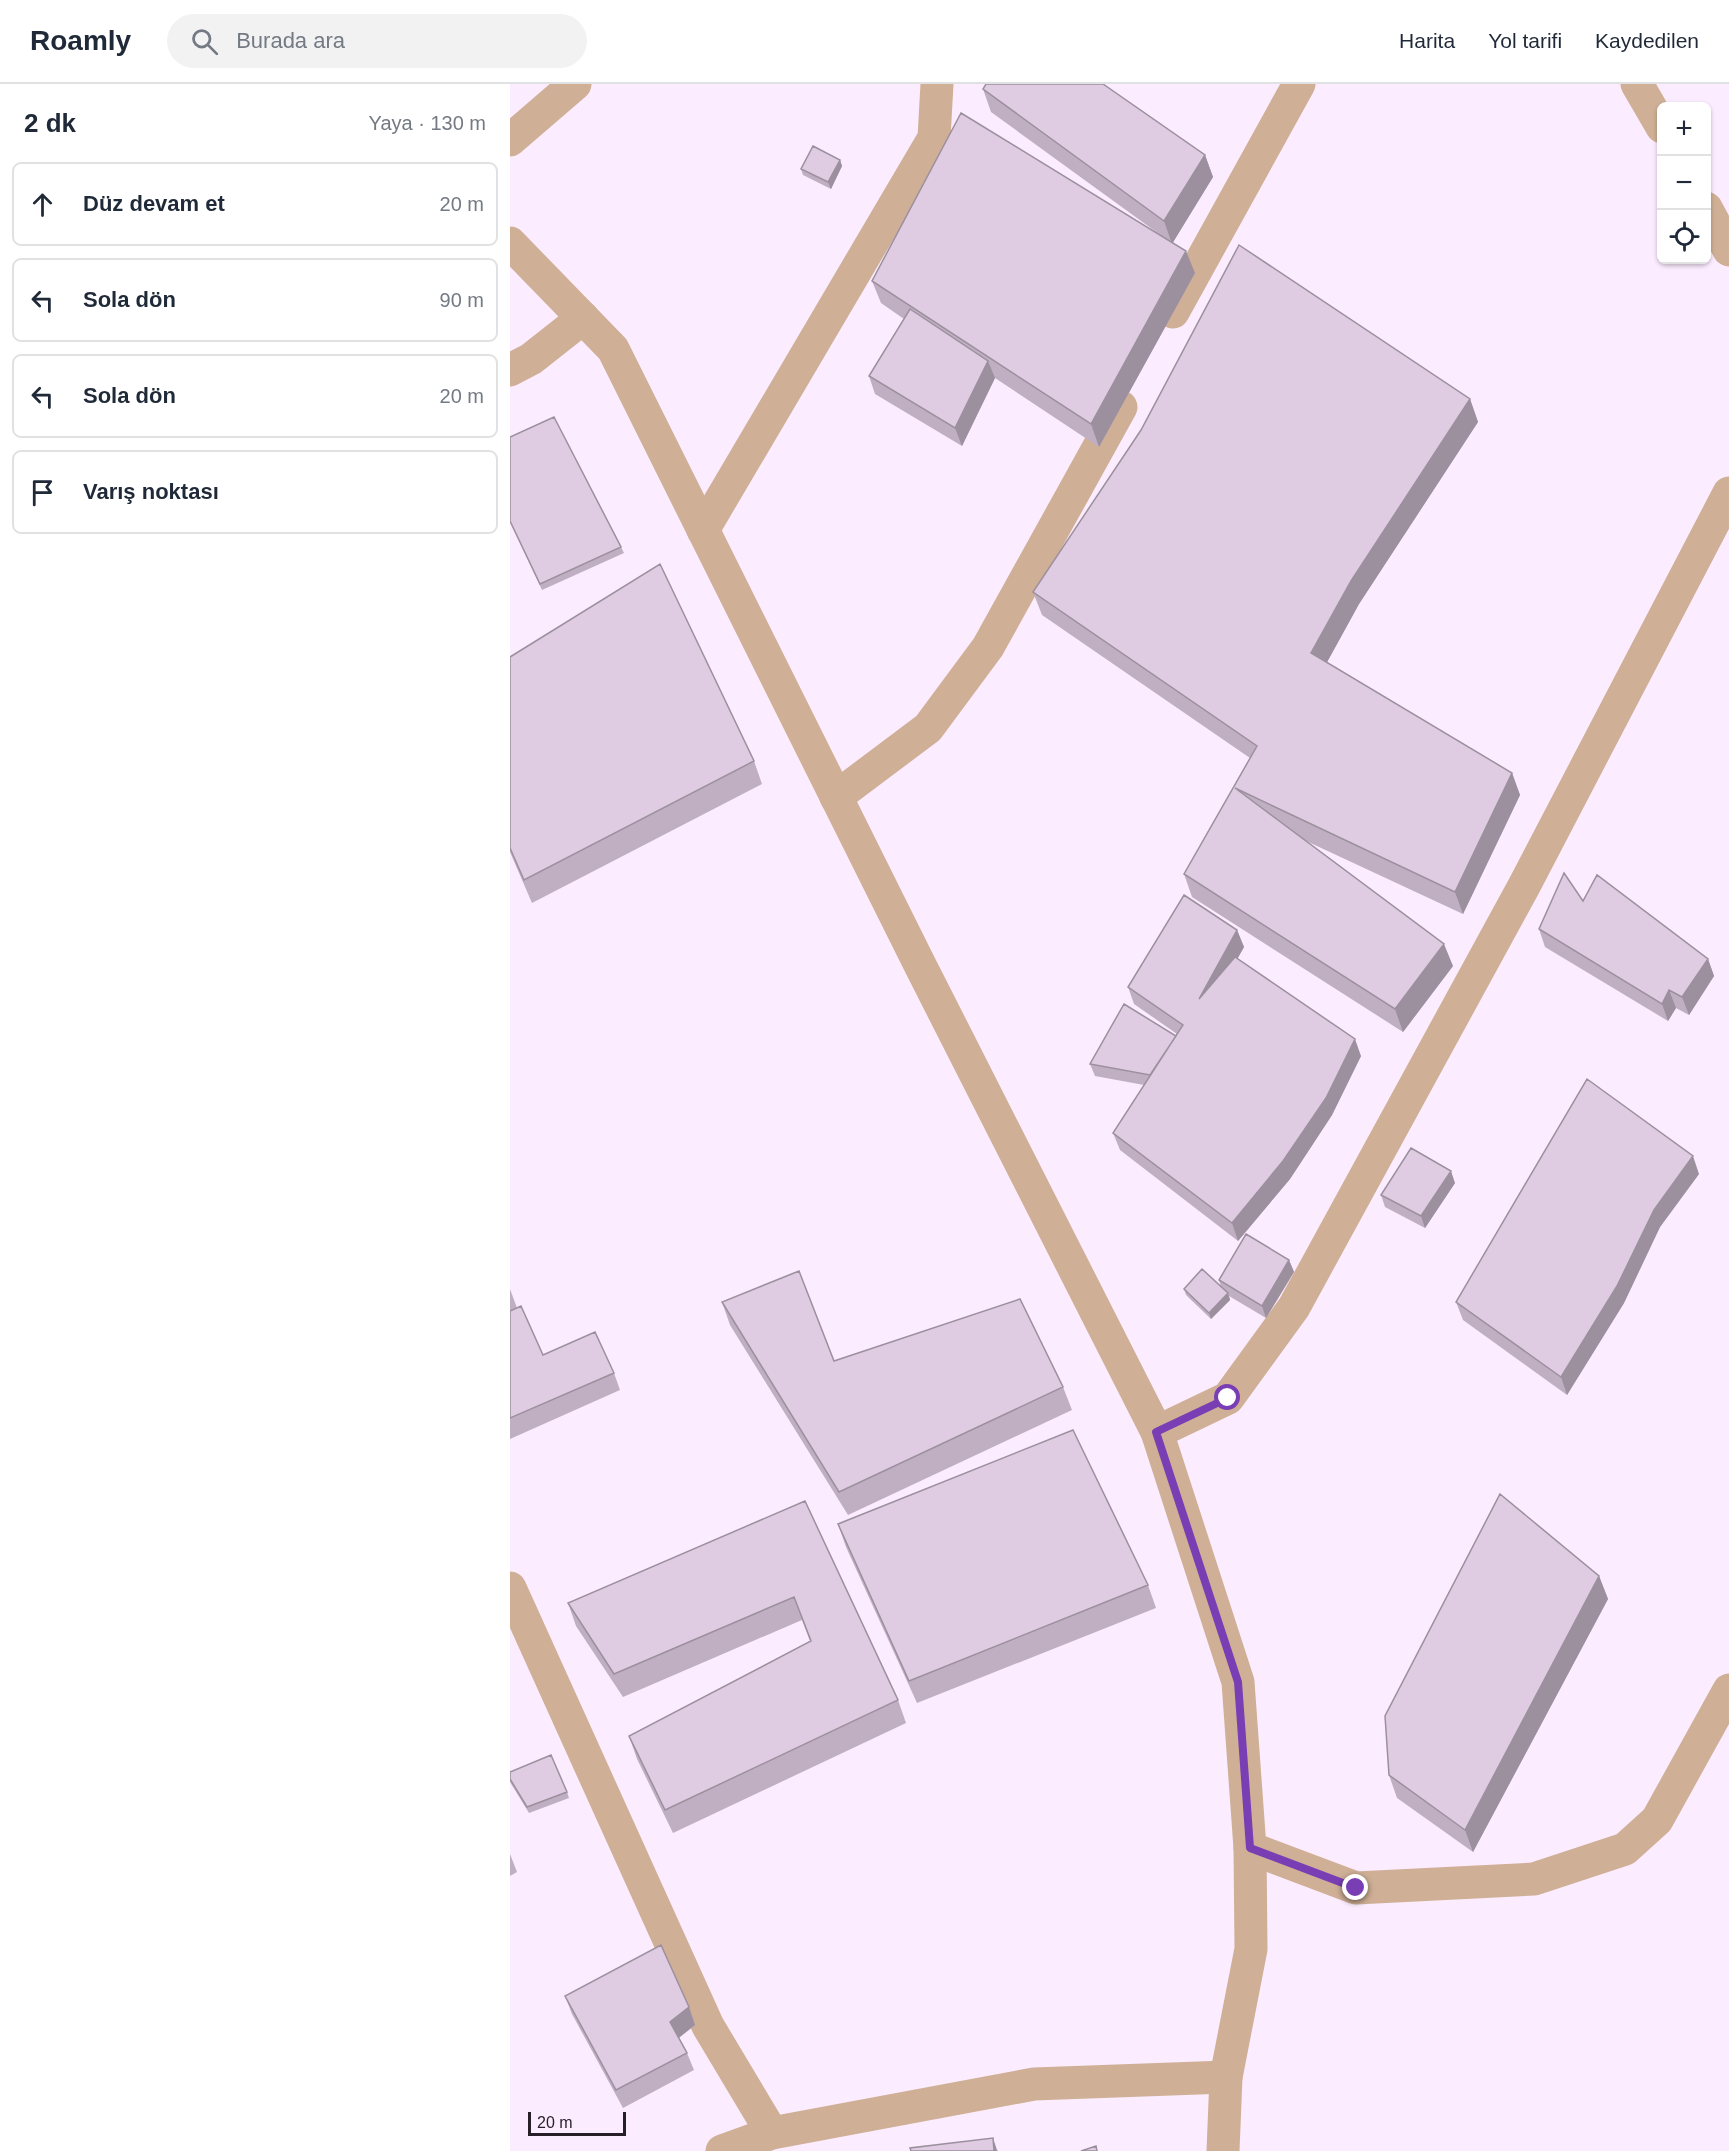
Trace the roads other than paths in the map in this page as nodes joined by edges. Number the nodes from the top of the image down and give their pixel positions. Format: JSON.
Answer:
{"nodes":[{"id":1,"x":575,"y":84,"type":"edge"},
{"id":2,"x":937,"y":84,"type":"edge"},
{"id":3,"x":1299,"y":84,"type":"edge"},
{"id":4,"x":1637,"y":84,"type":"edge"},
{"id":5,"x":1657,"y":119,"type":"edge"},
{"id":6,"x":510,"y":141,"type":"edge"},
{"id":7,"x":1708,"y":210,"type":"edge"},
{"id":8,"x":510,"y":243,"type":"edge"},
{"id":9,"x":1729,"y":249,"type":"edge"},
{"id":10,"x":583,"y":318,"type":"junction"},
{"id":11,"x":1161,"y":335,"type":"dead end"},
{"id":12,"x":510,"y":370,"type":"edge"},
{"id":13,"x":1133,"y":386,"type":"dead end"},
{"id":14,"x":1729,"y":493,"type":"edge"},
{"id":15,"x":703,"y":530,"type":"junction"},
{"id":16,"x":836,"y":797,"type":"junction"},
{"id":17,"x":1156,"y":1432,"type":"junction"},
{"id":18,"x":510,"y":1588,"type":"edge"},
{"id":19,"x":1729,"y":1690,"type":"edge"},
{"id":20,"x":1250,"y":1848,"type":"junction"},
{"id":21,"x":1226,"y":2077,"type":"junction"},
{"id":22,"x":772,"y":2133,"type":"junction"},
{"id":23,"x":722,"y":2151,"type":"edge"},
{"id":24,"x":1223,"y":2151,"type":"edge"}],
"edges":[{"from":1,"to":6,"type":"street"},
{"from":2,"to":15,"type":"street"},
{"from":3,"to":11,"type":"street"},
{"from":4,"to":5,"type":"street"},
{"from":7,"to":9,"type":"street"},
{"from":8,"to":10,"type":"street"},
{"from":10,"to":12,"type":"street"},
{"from":10,"to":15,"type":"street"},
{"from":13,"to":16,"type":"street"},
{"from":14,"to":17,"type":"street"},
{"from":15,"to":16,"type":"street"},
{"from":16,"to":17,"type":"street"},
{"from":17,"to":20,"type":"street"},
{"from":18,"to":22,"type":"street"},
{"from":19,"to":20,"type":"street"},
{"from":20,"to":21,"type":"street"},
{"from":21,"to":22,"type":"street"},
{"from":21,"to":24,"type":"street"},
{"from":22,"to":23,"type":"street"}]}
